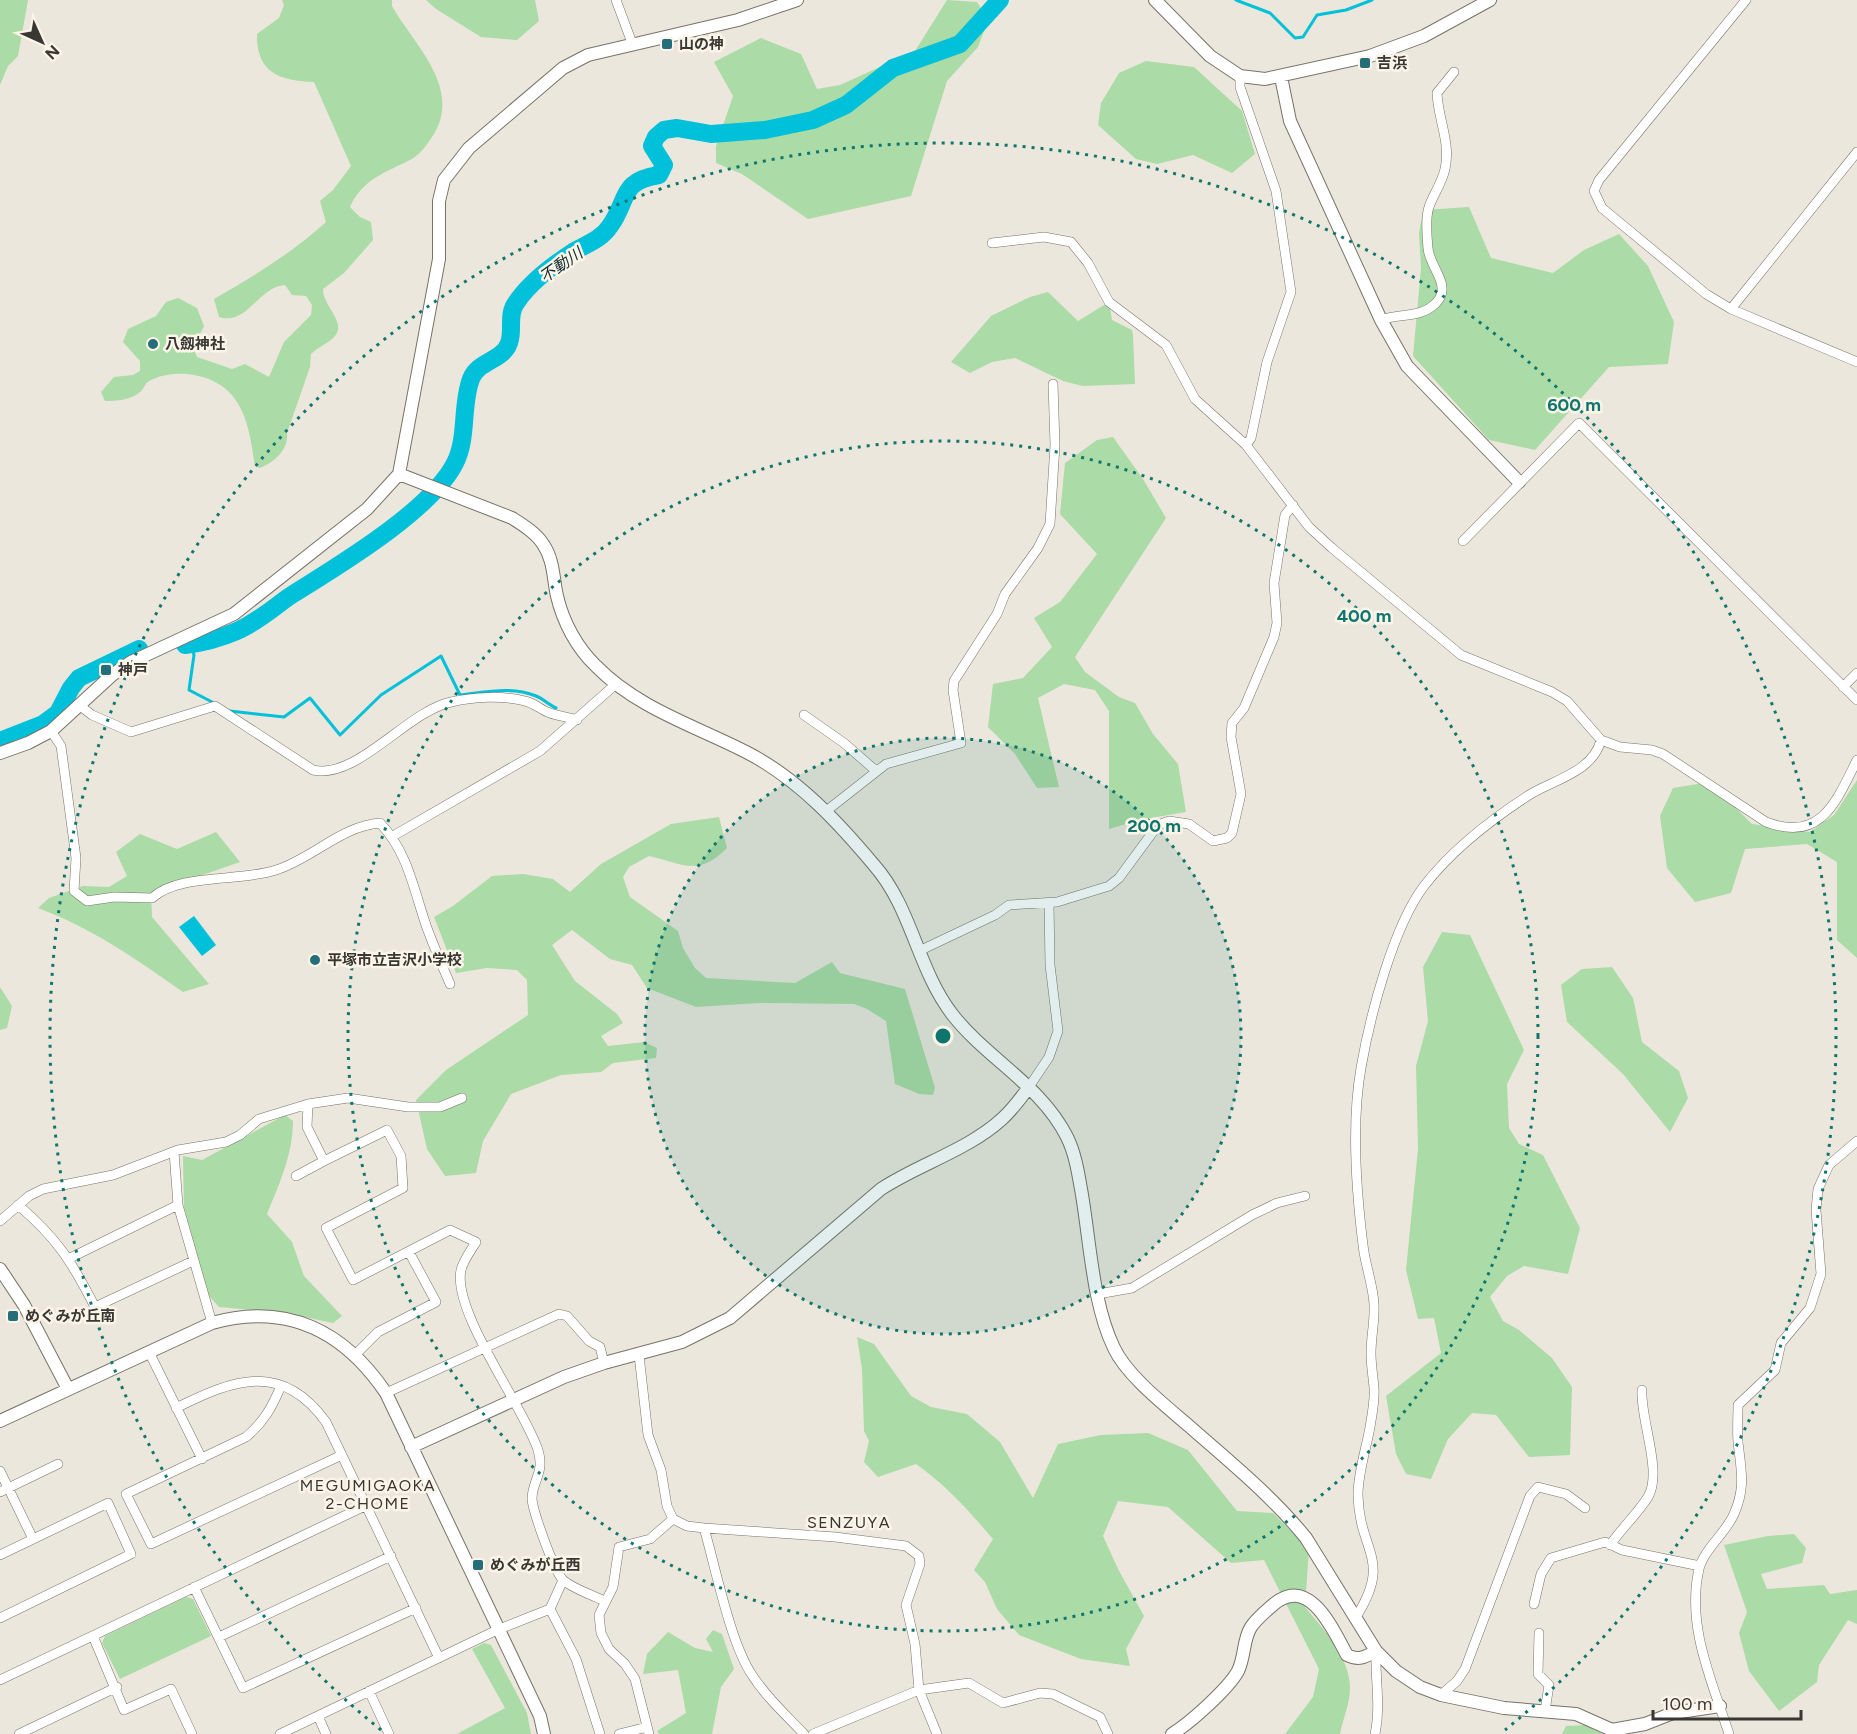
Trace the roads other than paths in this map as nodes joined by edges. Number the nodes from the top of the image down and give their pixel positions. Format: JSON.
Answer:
{"nodes":[{"id":1,"x":616,"y":0,"type":"edge"},
{"id":2,"x":797,"y":0,"type":"edge"},
{"id":3,"x":1155,"y":0,"type":"edge"},
{"id":4,"x":1490,"y":0,"type":"edge"},
{"id":5,"x":1746,"y":0,"type":"edge"},
{"id":6,"x":632,"y":43,"type":"junction"},
{"id":7,"x":1454,"y":72,"type":"dead end"},
{"id":8,"x":1240,"y":76,"type":"junction"},
{"id":9,"x":1281,"y":76,"type":"junction"},
{"id":10,"x":1857,"y":152,"type":"edge"},
{"id":11,"x":992,"y":243,"type":"dead end"},
{"id":12,"x":1731,"y":309,"type":"junction"},
{"id":13,"x":1381,"y":320,"type":"junction"},
{"id":14,"x":1857,"y":362,"type":"edge"},
{"id":15,"x":1053,"y":384,"type":"dead end"},
{"id":16,"x":1246,"y":445,"type":"junction"},
{"id":17,"x":399,"y":474,"type":"junction"},
{"id":18,"x":1519,"y":482,"type":"junction"},
{"id":19,"x":1293,"y":505,"type":"junction"},
{"id":20,"x":1463,"y":541,"type":"dead end"},
{"id":21,"x":1857,"y":673,"type":"edge"},
{"id":22,"x":616,"y":684,"type":"junction"},
{"id":23,"x":1843,"y":687,"type":"junction"},
{"id":24,"x":1857,"y":700,"type":"edge"},
{"id":25,"x":80,"y":705,"type":"junction"},
{"id":26,"x":804,"y":716,"type":"dead end"},
{"id":27,"x":577,"y":720,"type":"junction"},
{"id":28,"x":51,"y":730,"type":"junction"},
{"id":29,"x":1601,"y":740,"type":"junction"},
{"id":30,"x":0,"y":753,"type":"edge"},
{"id":31,"x":1857,"y":760,"type":"edge"},
{"id":32,"x":875,"y":770,"type":"junction"},
{"id":33,"x":825,"y":812,"type":"junction"},
{"id":34,"x":393,"y":836,"type":"junction"},
{"id":35,"x":1049,"y":903,"type":"junction"},
{"id":36,"x":919,"y":951,"type":"junction"},
{"id":37,"x":450,"y":984,"type":"dead end"},
{"id":38,"x":1029,"y":1087,"type":"junction"},
{"id":39,"x":462,"y":1098,"type":"dead end"},
{"id":40,"x":308,"y":1104,"type":"junction"},
{"id":41,"x":1857,"y":1141,"type":"edge"},
{"id":42,"x":174,"y":1152,"type":"junction"},
{"id":43,"x":324,"y":1161,"type":"junction"},
{"id":44,"x":296,"y":1176,"type":"dead end"},
{"id":45,"x":1305,"y":1196,"type":"dead end"},
{"id":46,"x":18,"y":1205,"type":"junction"},
{"id":47,"x":178,"y":1205,"type":"junction"},
{"id":48,"x":0,"y":1221,"type":"edge"},
{"id":49,"x":409,"y":1252,"type":"junction"},
{"id":50,"x":70,"y":1258,"type":"junction"},
{"id":51,"x":193,"y":1261,"type":"junction"},
{"id":52,"x":0,"y":1269,"type":"edge"},
{"id":53,"x":1098,"y":1294,"type":"junction"},
{"id":54,"x":212,"y":1323,"type":"junction"},
{"id":55,"x":484,"y":1348,"type":"junction"},
{"id":56,"x":149,"y":1352,"type":"junction"},
{"id":57,"x":355,"y":1355,"type":"junction"},
{"id":58,"x":639,"y":1355,"type":"junction"},
{"id":59,"x":604,"y":1363,"type":"junction"},
{"id":60,"x":281,"y":1386,"type":"junction"},
{"id":61,"x":68,"y":1389,"type":"junction"},
{"id":62,"x":1642,"y":1390,"type":"dead end"},
{"id":63,"x":386,"y":1394,"type":"junction"},
{"id":64,"x":514,"y":1400,"type":"junction"},
{"id":65,"x":176,"y":1408,"type":"junction"},
{"id":66,"x":0,"y":1421,"type":"edge"},
{"id":67,"x":411,"y":1448,"type":"junction"},
{"id":68,"x":342,"y":1455,"type":"junction"},
{"id":69,"x":202,"y":1459,"type":"junction"},
{"id":70,"x":58,"y":1464,"type":"dead end"},
{"id":71,"x":0,"y":1471,"type":"edge"},
{"id":72,"x":4,"y":1490,"type":"edge"},
{"id":73,"x":367,"y":1505,"type":"junction"},
{"id":74,"x":1585,"y":1508,"type":"dead end"},
{"id":75,"x":673,"y":1519,"type":"junction"},
{"id":76,"x":704,"y":1528,"type":"junction"},
{"id":77,"x":33,"y":1539,"type":"junction"},
{"id":78,"x":1610,"y":1545,"type":"junction"},
{"id":79,"x":0,"y":1555,"type":"edge"},
{"id":80,"x":391,"y":1556,"type":"junction"},
{"id":81,"x":1700,"y":1566,"type":"junction"},
{"id":82,"x":563,"y":1580,"type":"junction"},
{"id":83,"x":194,"y":1587,"type":"junction"},
{"id":84,"x":604,"y":1601,"type":"junction"},
{"id":85,"x":1534,"y":1604,"type":"dead end"},
{"id":86,"x":416,"y":1608,"type":"junction"},
{"id":87,"x":550,"y":1609,"type":"junction"},
{"id":88,"x":1356,"y":1617,"type":"junction"},
{"id":89,"x":0,"y":1618,"type":"edge"},
{"id":90,"x":497,"y":1630,"type":"junction"},
{"id":91,"x":1539,"y":1633,"type":"dead end"},
{"id":92,"x":93,"y":1636,"type":"junction"},
{"id":93,"x":219,"y":1637,"type":"junction"},
{"id":94,"x":1376,"y":1651,"type":"junction"},
{"id":95,"x":439,"y":1658,"type":"junction"},
{"id":96,"x":0,"y":1680,"type":"edge"},
{"id":97,"x":117,"y":1687,"type":"junction"},
{"id":98,"x":919,"y":1690,"type":"junction"},
{"id":99,"x":369,"y":1691,"type":"junction"},
{"id":100,"x":1441,"y":1695,"type":"junction"},
{"id":101,"x":1720,"y":1706,"type":"junction"},
{"id":102,"x":1545,"y":1711,"type":"junction"},
{"id":103,"x":318,"y":1716,"type":"junction"},
{"id":104,"x":648,"y":1731,"type":"edge"},
{"id":105,"x":19,"y":1734,"type":"edge"},
{"id":106,"x":192,"y":1734,"type":"edge"},
{"id":107,"x":280,"y":1734,"type":"edge"},
{"id":108,"x":326,"y":1734,"type":"edge"},
{"id":109,"x":389,"y":1734,"type":"edge"},
{"id":110,"x":544,"y":1734,"type":"edge"},
{"id":111,"x":600,"y":1734,"type":"edge"},
{"id":112,"x":619,"y":1734,"type":"edge"},
{"id":113,"x":804,"y":1734,"type":"edge"},
{"id":114,"x":813,"y":1734,"type":"edge"},
{"id":115,"x":938,"y":1734,"type":"edge"},
{"id":116,"x":1108,"y":1734,"type":"edge"},
{"id":117,"x":1172,"y":1734,"type":"edge"},
{"id":118,"x":1375,"y":1734,"type":"edge"},
{"id":119,"x":1730,"y":1734,"type":"edge"}],
"edges":[{"from":1,"to":6,"type":"street"},
{"from":2,"to":6,"type":"street"},
{"from":3,"to":8,"type":"street"},
{"from":4,"to":9,"type":"street"},
{"from":5,"to":12,"type":"street"},
{"from":6,"to":17,"type":"street"},
{"from":7,"to":13,"type":"street"},
{"from":8,"to":9,"type":"street"},
{"from":8,"to":16,"type":"street"},
{"from":9,"to":13,"type":"street"},
{"from":10,"to":12,"type":"street"},
{"from":11,"to":16,"type":"street"},
{"from":12,"to":14,"type":"street"},
{"from":13,"to":18,"type":"street"},
{"from":15,"to":32,"type":"street"},
{"from":16,"to":19,"type":"street"},
{"from":17,"to":22,"type":"street"},
{"from":17,"to":25,"type":"street"},
{"from":18,"to":20,"type":"street"},
{"from":18,"to":23,"type":"street"},
{"from":19,"to":29,"type":"street"},
{"from":19,"to":35,"type":"street"},
{"from":21,"to":23,"type":"street"},
{"from":22,"to":27,"type":"street"},
{"from":22,"to":33,"type":"street"},
{"from":23,"to":24,"type":"street"},
{"from":25,"to":27,"type":"street"},
{"from":25,"to":28,"type":"street"},
{"from":26,"to":32,"type":"street"},
{"from":27,"to":34,"type":"street"},
{"from":28,"to":30,"type":"street"},
{"from":28,"to":34,"type":"street"},
{"from":29,"to":31,"type":"street"},
{"from":29,"to":88,"type":"street"},
{"from":32,"to":33,"type":"street"},
{"from":33,"to":36,"type":"street"},
{"from":34,"to":37,"type":"street"},
{"from":35,"to":36,"type":"street"},
{"from":35,"to":38,"type":"street"},
{"from":36,"to":38,"type":"street"},
{"from":38,"to":53,"type":"street"},
{"from":38,"to":58,"type":"street"},
{"from":39,"to":40,"type":"street"},
{"from":40,"to":42,"type":"street"},
{"from":40,"to":43,"type":"street"},
{"from":41,"to":81,"type":"street"},
{"from":42,"to":46,"type":"street"},
{"from":42,"to":47,"type":"street"},
{"from":43,"to":44,"type":"street"},
{"from":43,"to":49,"type":"street"},
{"from":45,"to":53,"type":"street"},
{"from":46,"to":48,"type":"street"},
{"from":46,"to":50,"type":"street"},
{"from":47,"to":50,"type":"street"},
{"from":47,"to":51,"type":"street"},
{"from":49,"to":55,"type":"street"},
{"from":49,"to":57,"type":"street"},
{"from":50,"to":51,"type":"street"},
{"from":51,"to":54,"type":"street"},
{"from":52,"to":61,"type":"street"},
{"from":53,"to":88,"type":"street"},
{"from":54,"to":56,"type":"street"},
{"from":54,"to":57,"type":"street"},
{"from":55,"to":59,"type":"street"},
{"from":55,"to":63,"type":"street"},
{"from":55,"to":64,"type":"street"},
{"from":56,"to":61,"type":"street"},
{"from":56,"to":65,"type":"street"},
{"from":57,"to":63,"type":"street"},
{"from":58,"to":59,"type":"street"},
{"from":58,"to":75,"type":"street"},
{"from":59,"to":64,"type":"street"},
{"from":60,"to":65,"type":"street"},
{"from":60,"to":68,"type":"street"},
{"from":60,"to":69,"type":"street"},
{"from":61,"to":66,"type":"street"},
{"from":62,"to":78,"type":"street"},
{"from":63,"to":67,"type":"street"},
{"from":64,"to":67,"type":"street"},
{"from":64,"to":82,"type":"street"},
{"from":65,"to":69,"type":"street"},
{"from":67,"to":90,"type":"street"},
{"from":68,"to":69,"type":"street"},
{"from":68,"to":73,"type":"street"},
{"from":70,"to":72,"type":"street"},
{"from":71,"to":72,"type":"street"},
{"from":72,"to":77,"type":"street"},
{"from":73,"to":80,"type":"street"},
{"from":73,"to":83,"type":"street"},
{"from":74,"to":100,"type":"street"},
{"from":75,"to":76,"type":"street"},
{"from":75,"to":84,"type":"street"},
{"from":76,"to":98,"type":"street"},
{"from":76,"to":113,"type":"street"},
{"from":77,"to":79,"type":"street"},
{"from":77,"to":89,"type":"street"},
{"from":78,"to":81,"type":"street"},
{"from":78,"to":85,"type":"street"},
{"from":80,"to":86,"type":"street"},
{"from":80,"to":93,"type":"street"},
{"from":81,"to":101,"type":"street"},
{"from":82,"to":84,"type":"street"},
{"from":82,"to":87,"type":"street"},
{"from":83,"to":92,"type":"street"},
{"from":83,"to":93,"type":"street"},
{"from":84,"to":104,"type":"street"},
{"from":86,"to":93,"type":"street"},
{"from":86,"to":95,"type":"street"},
{"from":87,"to":90,"type":"street"},
{"from":87,"to":111,"type":"street"},
{"from":88,"to":94,"type":"street"},
{"from":90,"to":95,"type":"street"},
{"from":90,"to":110,"type":"street"},
{"from":91,"to":102,"type":"street"},
{"from":92,"to":96,"type":"street"},
{"from":92,"to":97,"type":"street"},
{"from":94,"to":100,"type":"street"},
{"from":94,"to":117,"type":"street"},
{"from":94,"to":118,"type":"street"},
{"from":95,"to":99,"type":"street"},
{"from":97,"to":105,"type":"street"},
{"from":97,"to":106,"type":"street"},
{"from":98,"to":114,"type":"street"},
{"from":98,"to":115,"type":"street"},
{"from":98,"to":116,"type":"street"},
{"from":99,"to":103,"type":"street"},
{"from":99,"to":109,"type":"street"},
{"from":100,"to":102,"type":"street"},
{"from":101,"to":102,"type":"street"},
{"from":101,"to":119,"type":"street"},
{"from":103,"to":107,"type":"street"},
{"from":103,"to":108,"type":"street"},
{"from":104,"to":112,"type":"street"}]}
